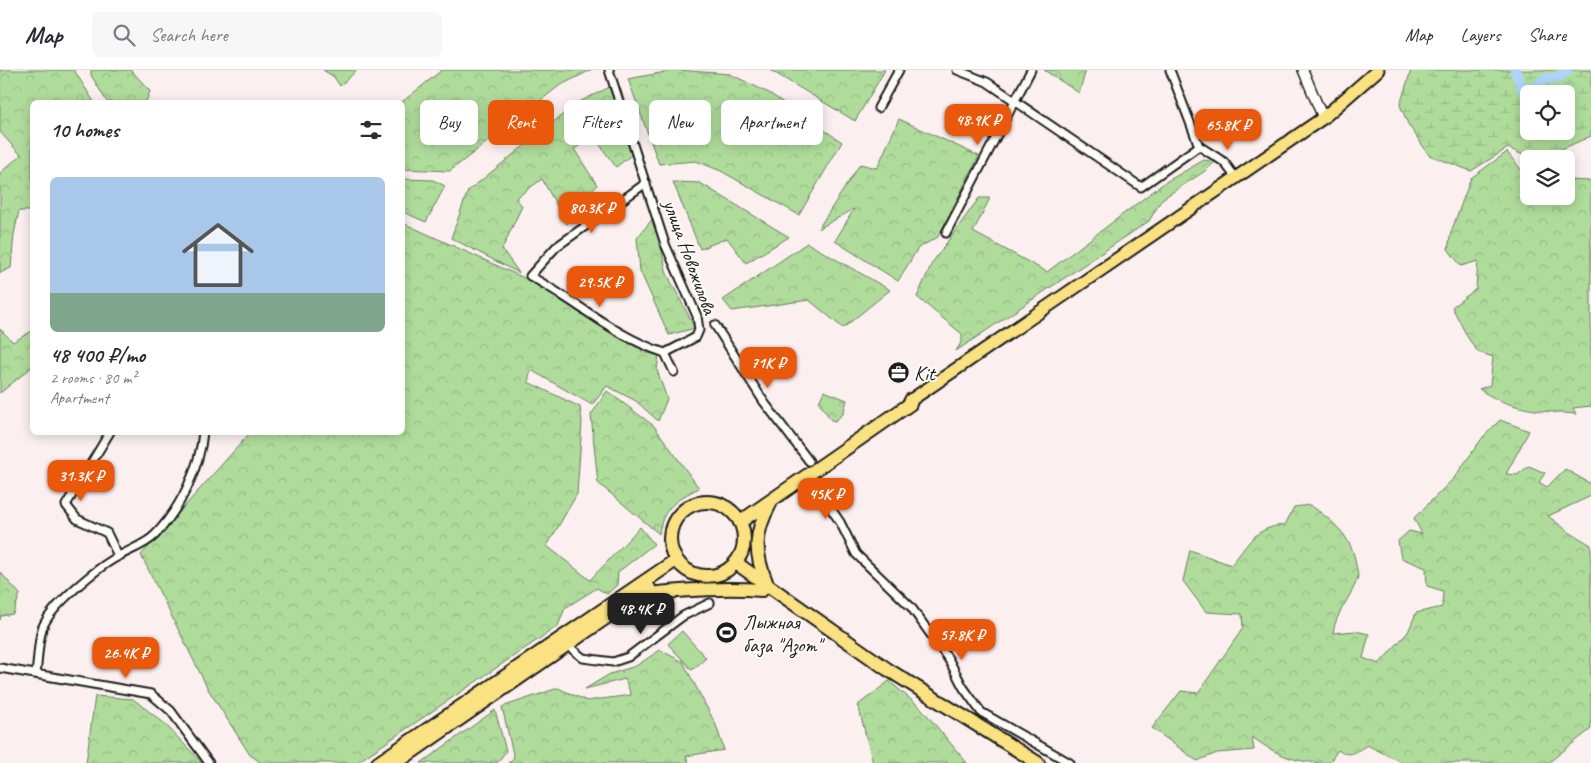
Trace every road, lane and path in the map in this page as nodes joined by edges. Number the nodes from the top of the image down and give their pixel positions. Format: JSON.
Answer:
{"nodes":[{"id":1,"x":609,"y":70,"type":"edge"},
{"id":2,"x":899,"y":70,"type":"edge"},
{"id":3,"x":957,"y":70,"type":"edge"},
{"id":4,"x":1031,"y":70,"type":"edge"},
{"id":5,"x":1170,"y":70,"type":"edge"},
{"id":6,"x":1303,"y":70,"type":"edge"},
{"id":7,"x":1378,"y":70,"type":"edge"},
{"id":8,"x":1014,"y":101,"type":"junction"},
{"id":9,"x":878,"y":108,"type":"dead end"},
{"id":10,"x":1323,"y":118,"type":"junction"},
{"id":11,"x":1199,"y":146,"type":"junction"},
{"id":12,"x":1236,"y":178,"type":"junction"},
{"id":13,"x":646,"y":183,"type":"junction"},
{"id":14,"x":946,"y":233,"type":"dead end"},
{"id":15,"x":715,"y":325,"type":"dead end"},
{"id":16,"x":665,"y":353,"type":"junction"},
{"id":17,"x":674,"y":372,"type":"dead end"},
{"id":18,"x":911,"y":400,"type":"junction"},
{"id":19,"x":108,"y":435,"type":"edge"},
{"id":20,"x":202,"y":435,"type":"edge"},
{"id":21,"x":809,"y":461,"type":"dead end"},
{"id":22,"x":810,"y":478,"type":"dead end"},
{"id":23,"x":773,"y":499,"type":"junction"},
{"id":24,"x":738,"y":520,"type":"junction"},
{"id":25,"x":118,"y":556,"type":"junction"},
{"id":26,"x":679,"y":563,"type":"junction"},
{"id":27,"x":733,"y":566,"type":"junction"},
{"id":28,"x":764,"y":587,"type":"junction"},
{"id":29,"x":639,"y":595,"type":"junction"},
{"id":30,"x":710,"y":603,"type":"dead end"},
{"id":31,"x":567,"y":645,"type":"junction"},
{"id":32,"x":0,"y":668,"type":"edge"},
{"id":33,"x":36,"y":674,"type":"junction"},
{"id":34,"x":209,"y":763,"type":"edge"},
{"id":35,"x":378,"y":763,"type":"edge"},
{"id":36,"x":396,"y":763,"type":"edge"},
{"id":37,"x":1027,"y":763,"type":"edge"},
{"id":38,"x":1038,"y":763,"type":"edge"},
{"id":39,"x":1070,"y":763,"type":"edge"}],
"edges":[{"from":1,"to":13,"type":"street","name":"улица Новожилова"},
{"from":2,"to":9,"type":"street"},
{"from":3,"to":8,"type":"street"},
{"from":4,"to":8,"type":"street"},
{"from":5,"to":11,"type":"street"},
{"from":6,"to":10,"type":"street"},
{"from":7,"to":10,"type":"main road"},
{"from":8,"to":11,"type":"street"},
{"from":8,"to":14,"type":"street"},
{"from":10,"to":12,"type":"main road"},
{"from":11,"to":12,"type":"street"},
{"from":12,"to":18,"type":"main road"},
{"from":13,"to":16,"type":"street","name":"улица Новожилова"},
{"from":13,"to":16,"type":"street"},
{"from":15,"to":21,"type":"street","name":"улица Новожилова"},
{"from":16,"to":17,"type":"street"},
{"from":18,"to":23,"type":"highway"},
{"from":18,"to":24,"type":"highway"},
{"from":19,"to":25,"type":"street"},
{"from":20,"to":25,"type":"street"},
{"from":22,"to":39,"type":"street"},
{"from":23,"to":24,"type":"highway"},
{"from":23,"to":28,"type":"highway"},
{"from":24,"to":26,"type":"highway"},
{"from":24,"to":27,"type":"highway"},
{"from":25,"to":33,"type":"street"},
{"from":26,"to":27,"type":"highway"},
{"from":26,"to":29,"type":"highway"},
{"from":26,"to":35,"type":"highway"},
{"from":27,"to":28,"type":"highway"},
{"from":28,"to":29,"type":"highway"},
{"from":28,"to":37,"type":"highway"},
{"from":28,"to":38,"type":"highway"},
{"from":29,"to":31,"type":"highway"},
{"from":30,"to":31,"type":"street"},
{"from":31,"to":36,"type":"highway"},
{"from":32,"to":33,"type":"street"},
{"from":33,"to":34,"type":"street"}]}
